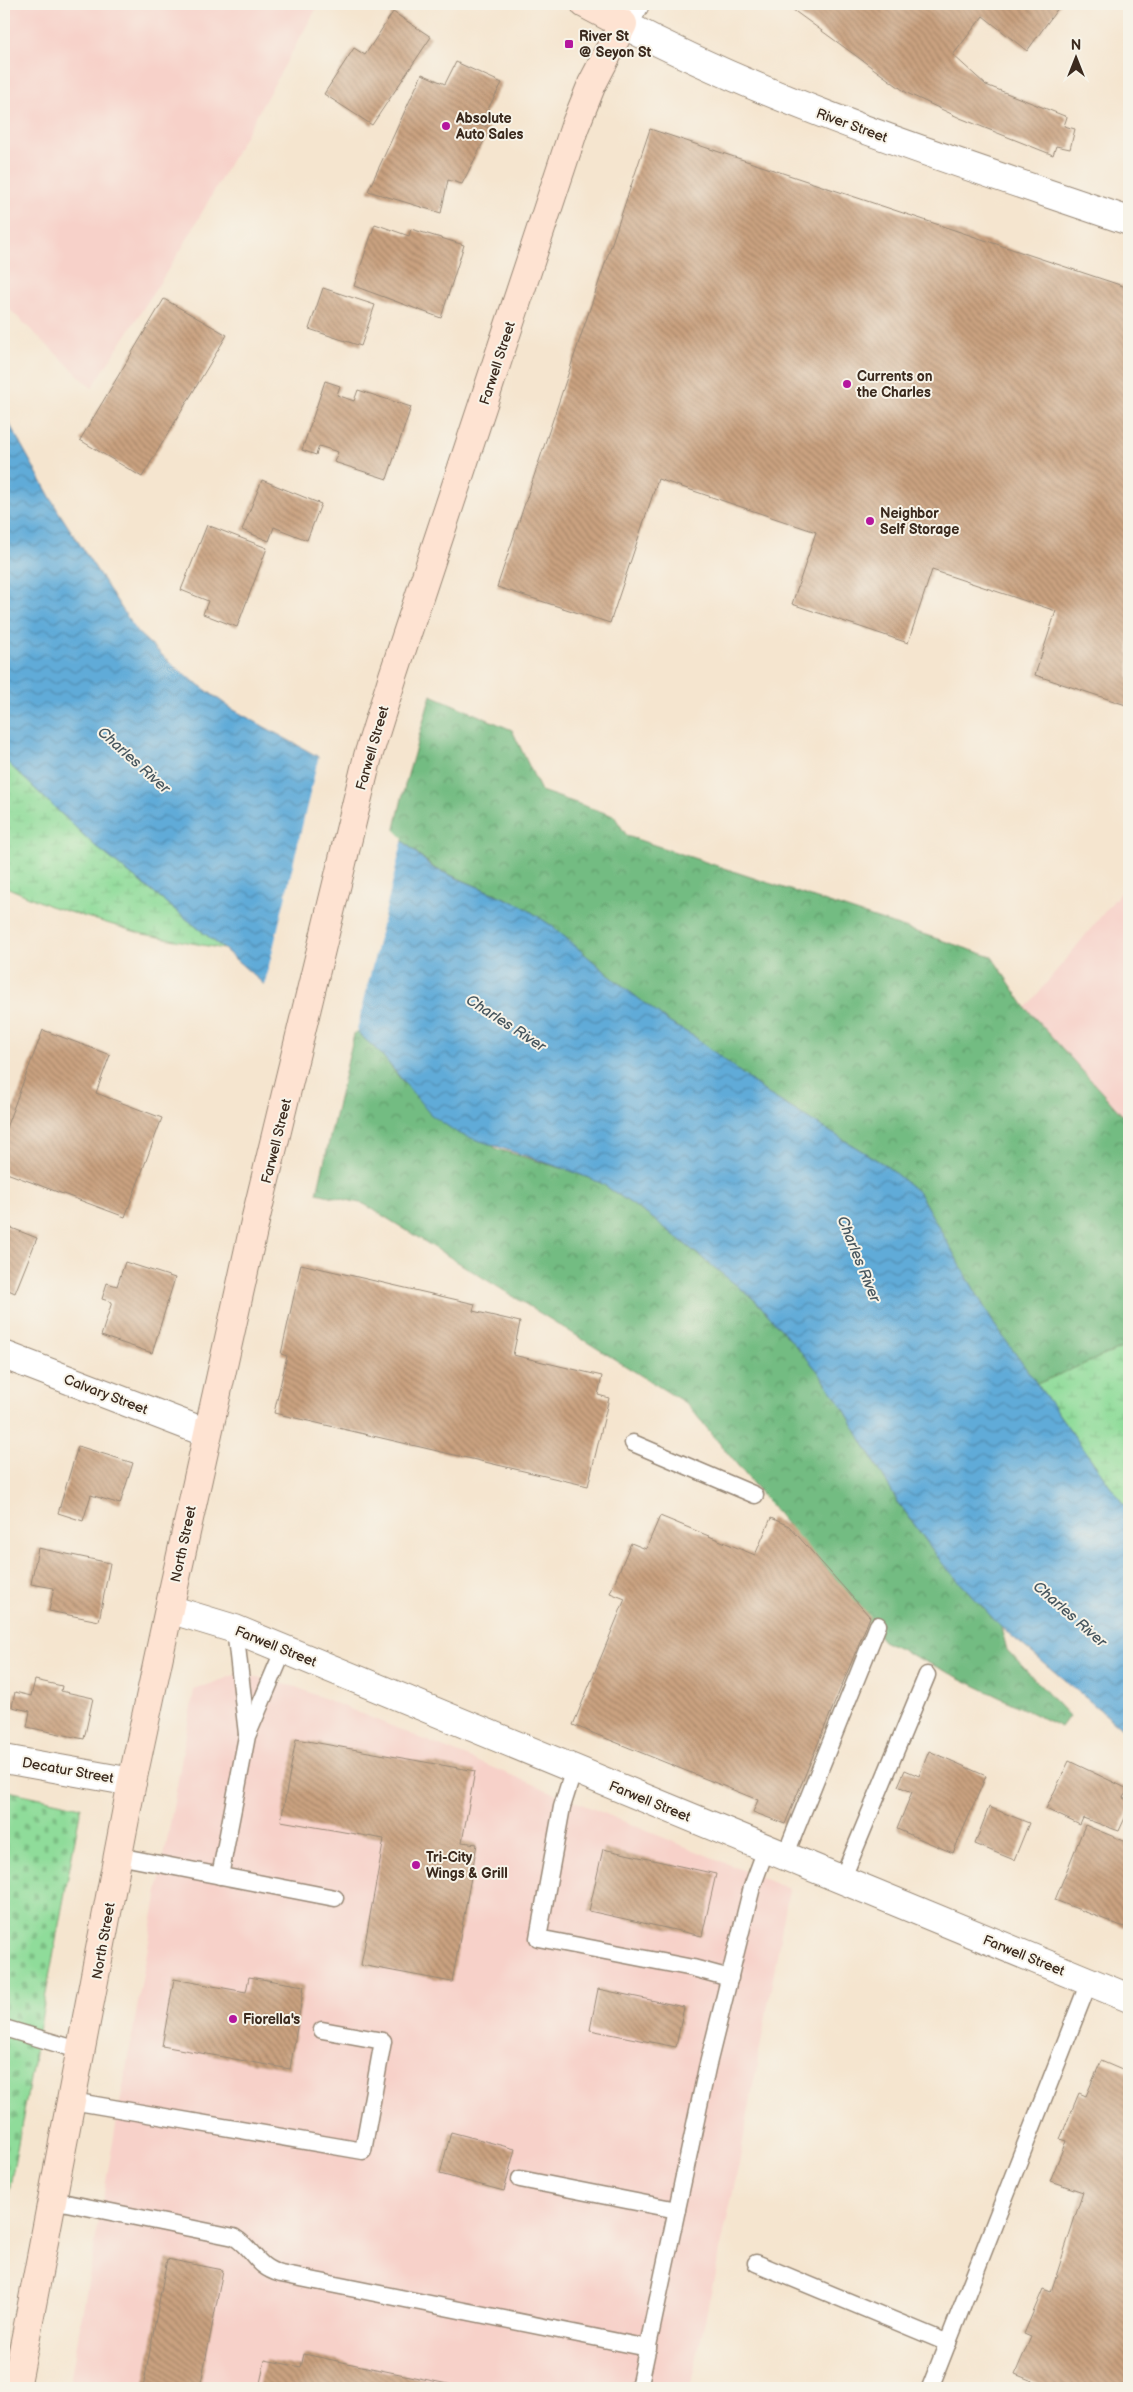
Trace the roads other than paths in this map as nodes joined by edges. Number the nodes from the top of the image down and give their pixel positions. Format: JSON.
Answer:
{"nodes":[{"id":1,"x":585,"y":4,"type":"edge"},
{"id":2,"x":629,"y":14,"type":"edge"},
{"id":3,"x":1129,"y":221,"type":"edge"},
{"id":4,"x":4,"y":1355,"type":"edge"},
{"id":5,"x":207,"y":1433,"type":"junction"},
{"id":6,"x":633,"y":1443,"type":"dead end"},
{"id":7,"x":194,"y":1494,"type":"joint"},
{"id":8,"x":755,"y":1495,"type":"dead end"},
{"id":9,"x":169,"y":1609,"type":"junction"},
{"id":10,"x":878,"y":1625,"type":"dead end"},
{"id":11,"x":235,"y":1629,"type":"junction"},
{"id":12,"x":284,"y":1649,"type":"junction"},
{"id":13,"x":927,"y":1675,"type":"dead end"},
{"id":14,"x":247,"y":1736,"type":"junction"},
{"id":15,"x":4,"y":1759,"type":"edge"},
{"id":16,"x":574,"y":1769,"type":"junction"},
{"id":17,"x":132,"y":1782,"type":"junction"},
{"id":18,"x":776,"y":1852,"type":"junction"},
{"id":19,"x":118,"y":1856,"type":"junction"},
{"id":20,"x":220,"y":1876,"type":"junction"},
{"id":21,"x":842,"y":1880,"type":"junction"},
{"id":22,"x":335,"y":1898,"type":"dead end"},
{"id":23,"x":730,"y":1978,"type":"junction"},
{"id":24,"x":1089,"y":1982,"type":"junction"},
{"id":25,"x":1129,"y":1998,"type":"edge"},
{"id":26,"x":4,"y":2028,"type":"edge"},
{"id":27,"x":322,"y":2030,"type":"dead end"},
{"id":28,"x":82,"y":2051,"type":"junction"},
{"id":29,"x":72,"y":2101,"type":"junction"},
{"id":30,"x":520,"y":2179,"type":"dead end"},
{"id":31,"x":52,"y":2200,"type":"junction"},
{"id":32,"x":677,"y":2210,"type":"junction"},
{"id":33,"x":756,"y":2263,"type":"dead end"},
{"id":34,"x":948,"y":2343,"type":"junction"},
{"id":35,"x":648,"y":2348,"type":"junction"},
{"id":36,"x":16,"y":2388,"type":"edge"},
{"id":37,"x":639,"y":2388,"type":"edge"},
{"id":38,"x":930,"y":2388,"type":"edge"}],
"edges":[{"from":1,"to":2,"type":"main road","name":"River Street"},
{"from":2,"to":3,"type":"street","name":"River Street"},
{"from":2,"to":5,"type":"main road","name":"Farwell Street"},
{"from":4,"to":5,"type":"street","name":"Calvary Street"},
{"from":5,"to":7,"type":"main road","name":"Farwell Street"},
{"from":6,"to":8,"type":"lane"},
{"from":7,"to":9,"type":"main road","name":"North Street"},
{"from":9,"to":11,"type":"street","name":"Farwell Street"},
{"from":9,"to":17,"type":"main road","name":"North Street"},
{"from":10,"to":18,"type":"lane"},
{"from":11,"to":12,"type":"street","name":"Farwell Street"},
{"from":11,"to":14,"type":"lane"},
{"from":12,"to":14,"type":"lane"},
{"from":12,"to":16,"type":"street","name":"Farwell Street"},
{"from":13,"to":21,"type":"lane"},
{"from":14,"to":20,"type":"lane"},
{"from":15,"to":17,"type":"street","name":"Decatur Street"},
{"from":16,"to":18,"type":"street","name":"Farwell Street"},
{"from":16,"to":23,"type":"lane"},
{"from":17,"to":19,"type":"main road","name":"North Street"},
{"from":18,"to":21,"type":"street","name":"Farwell Street"},
{"from":18,"to":23,"type":"lane"},
{"from":19,"to":20,"type":"lane"},
{"from":19,"to":28,"type":"main road","name":"North Street"},
{"from":20,"to":22,"type":"lane"},
{"from":21,"to":24,"type":"street","name":"Farwell Street"},
{"from":23,"to":32,"type":"lane"},
{"from":24,"to":25,"type":"street","name":"Farwell Street"},
{"from":24,"to":34,"type":"lane"},
{"from":26,"to":28,"type":"lane"},
{"from":27,"to":29,"type":"lane"},
{"from":28,"to":29,"type":"main road","name":"North Street"},
{"from":29,"to":31,"type":"main road","name":"North Street"},
{"from":30,"to":32,"type":"lane"},
{"from":31,"to":35,"type":"lane"},
{"from":31,"to":36,"type":"main road","name":"North Street"},
{"from":32,"to":35,"type":"lane"},
{"from":33,"to":34,"type":"lane"},
{"from":34,"to":38,"type":"lane"},
{"from":35,"to":37,"type":"lane"}]}
